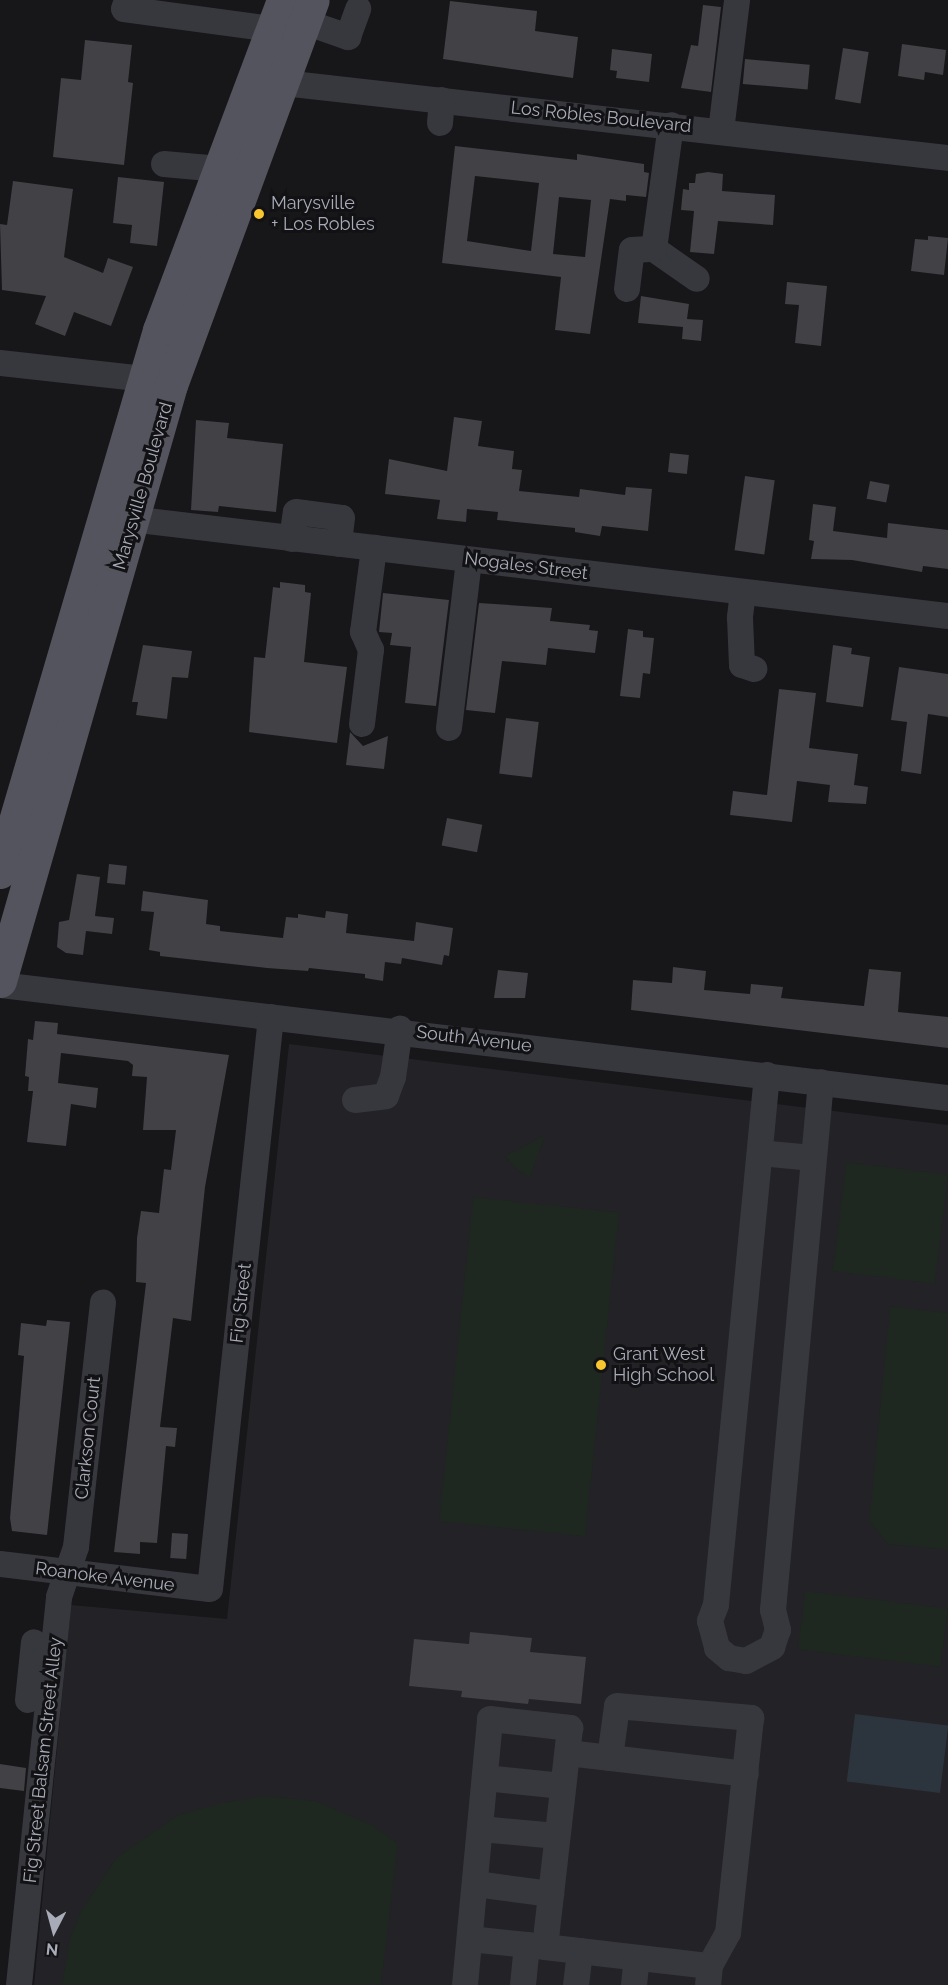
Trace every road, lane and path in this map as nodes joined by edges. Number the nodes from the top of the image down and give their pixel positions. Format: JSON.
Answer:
{"nodes":[{"id":1,"x":127,"y":0,"type":"edge"},
{"id":2,"x":737,"y":0,"type":"edge"},
{"id":3,"x":358,"y":9,"type":"dead end"},
{"id":4,"x":289,"y":17,"type":"edge"},
{"id":5,"x":178,"y":31,"type":"dead end"},
{"id":6,"x":268,"y":81,"type":"junction"},
{"id":7,"x":671,"y":125,"type":"junction"},
{"id":8,"x":721,"y":131,"type":"junction"},
{"id":9,"x":948,"y":158,"type":"edge"},
{"id":10,"x":164,"y":164,"type":"dead end"},
{"id":11,"x":220,"y":169,"type":"junction"},
{"id":12,"x":654,"y":249,"type":"junction"},
{"id":13,"x":698,"y":279,"type":"dead end"},
{"id":14,"x":627,"y":289,"type":"dead end"},
{"id":15,"x":0,"y":363,"type":"edge"},
{"id":16,"x":157,"y":382,"type":"junction"},
{"id":17,"x":103,"y":516,"type":"junction"},
{"id":18,"x":135,"y":520,"type":"junction"},
{"id":19,"x":292,"y":539,"type":"junction"},
{"id":20,"x":339,"y":544,"type":"junction"},
{"id":21,"x":374,"y":548,"type":"junction"},
{"id":22,"x":469,"y":560,"type":"junction"},
{"id":23,"x":743,"y":592,"type":"junction"},
{"id":24,"x":948,"y":616,"type":"edge"},
{"id":25,"x":93,"y":661,"type":"junction"},
{"id":26,"x":754,"y":669,"type":"dead end"},
{"id":27,"x":362,"y":724,"type":"dead end"},
{"id":28,"x":449,"y":728,"type":"dead end"},
{"id":29,"x":38,"y":739,"type":"junction"},
{"id":30,"x":44,"y":830,"type":"junction"},
{"id":31,"x":0,"y":872,"type":"edge"},
{"id":32,"x":0,"y":983,"type":"edge"},
{"id":33,"x":271,"y":1017,"type":"junction"},
{"id":34,"x":400,"y":1029,"type":"junction"},
{"id":35,"x":767,"y":1076,"type":"junction"},
{"id":36,"x":821,"y":1082,"type":"junction"},
{"id":37,"x":948,"y":1098,"type":"edge"},
{"id":38,"x":355,"y":1100,"type":"dead end"},
{"id":39,"x":760,"y":1153,"type":"junction"},
{"id":40,"x":813,"y":1158,"type":"junction"},
{"id":41,"x":103,"y":1302,"type":"dead end"},
{"id":42,"x":0,"y":1564,"type":"edge"},
{"id":43,"x":68,"y":1572,"type":"junction"},
{"id":44,"x":210,"y":1589,"type":"joint"},
{"id":45,"x":34,"y":1642,"type":"dead end"},
{"id":46,"x":28,"y":1700,"type":"dead end"},
{"id":47,"x":568,"y":1753,"type":"junction"},
{"id":48,"x":610,"y":1758,"type":"junction"},
{"id":49,"x":746,"y":1774,"type":"junction"},
{"id":50,"x":485,"y":1778,"type":"junction"},
{"id":51,"x":563,"y":1786,"type":"junction"},
{"id":52,"x":481,"y":1829,"type":"junction"},
{"id":53,"x":558,"y":1836,"type":"junction"},
{"id":54,"x":476,"y":1884,"type":"junction"},
{"id":55,"x":551,"y":1894,"type":"junction"},
{"id":56,"x":470,"y":1939,"type":"junction"},
{"id":57,"x":536,"y":1946,"type":"junction"},
{"id":58,"x":580,"y":1951,"type":"junction"},
{"id":59,"x":637,"y":1958,"type":"junction"},
{"id":60,"x":709,"y":1975,"type":"edge"},
{"id":61,"x":19,"y":1985,"type":"edge"},
{"id":62,"x":465,"y":1985,"type":"edge"},
{"id":63,"x":523,"y":1985,"type":"edge"},
{"id":64,"x":576,"y":1985,"type":"edge"},
{"id":65,"x":634,"y":1985,"type":"edge"}],
"edges":[{"from":1,"to":4,"type":"street"},
{"from":2,"to":8,"type":"street"},
{"from":3,"to":4,"type":"street"},
{"from":4,"to":5,"type":"street"},
{"from":4,"to":6,"type":"main road","name":"Marysville Boulevard"},
{"from":6,"to":7,"type":"street","name":"Los Robles Boulevard"},
{"from":6,"to":11,"type":"main road","name":"Marysville Boulevard"},
{"from":6,"to":16,"type":"main road","name":"Marysville Boulevard"},
{"from":7,"to":8,"type":"street","name":"Los Robles Boulevard"},
{"from":7,"to":12,"type":"street"},
{"from":8,"to":9,"type":"street","name":"Los Robles Boulevard"},
{"from":10,"to":11,"type":"street"},
{"from":11,"to":16,"type":"main road","name":"Marysville Boulevard"},
{"from":12,"to":13,"type":"street"},
{"from":12,"to":14,"type":"street"},
{"from":15,"to":16,"type":"street"},
{"from":16,"to":17,"type":"main road","name":"Marysville Boulevard"},
{"from":16,"to":18,"type":"main road","name":"Marysville Boulevard"},
{"from":17,"to":18,"type":"street","name":"Nogales Street"},
{"from":17,"to":29,"type":"main road","name":"Marysville Boulevard"},
{"from":18,"to":19,"type":"street","name":"Nogales Street"},
{"from":18,"to":25,"type":"main road","name":"Marysville Boulevard"},
{"from":19,"to":20,"type":"street","name":"Nogales Street"},
{"from":19,"to":20,"type":"street"},
{"from":20,"to":21,"type":"street","name":"Nogales Street"},
{"from":21,"to":22,"type":"street","name":"Nogales Street"},
{"from":21,"to":27,"type":"street"},
{"from":22,"to":23,"type":"street","name":"Nogales Street"},
{"from":22,"to":28,"type":"street"},
{"from":23,"to":24,"type":"street","name":"Nogales Street"},
{"from":23,"to":26,"type":"street"},
{"from":25,"to":29,"type":"main road"},
{"from":25,"to":30,"type":"main road","name":"Marysville Boulevard"},
{"from":29,"to":30,"type":"main road"},
{"from":29,"to":31,"type":"main road","name":"Marysville Boulevard"},
{"from":30,"to":32,"type":"main road","name":"Marysville Boulevard"},
{"from":32,"to":33,"type":"street","name":"South Avenue"},
{"from":33,"to":34,"type":"street","name":"South Avenue"},
{"from":33,"to":44,"type":"street","name":"Fig Street"},
{"from":34,"to":35,"type":"street","name":"South Avenue"},
{"from":34,"to":38,"type":"street"},
{"from":35,"to":36,"type":"street","name":"South Avenue"},
{"from":35,"to":39,"type":"street"},
{"from":36,"to":37,"type":"street","name":"South Avenue"},
{"from":36,"to":40,"type":"street"},
{"from":39,"to":40,"type":"street"},
{"from":39,"to":40,"type":"street"},
{"from":41,"to":43,"type":"street","name":"Clarkson Court"},
{"from":42,"to":43,"type":"street","name":"Roanoke Avenue"},
{"from":43,"to":44,"type":"street","name":"Roanoke Avenue"},
{"from":43,"to":61,"type":"street","name":"Fig Street Balsam Street Alley"},
{"from":45,"to":46,"type":"street"},
{"from":47,"to":48,"type":"street"},
{"from":47,"to":50,"type":"street"},
{"from":47,"to":51,"type":"street"},
{"from":48,"to":49,"type":"street"},
{"from":48,"to":49,"type":"street"},
{"from":49,"to":60,"type":"street"},
{"from":50,"to":51,"type":"street"},
{"from":50,"to":52,"type":"street"},
{"from":51,"to":53,"type":"street"},
{"from":52,"to":53,"type":"street"},
{"from":52,"to":54,"type":"street"},
{"from":53,"to":55,"type":"street"},
{"from":54,"to":55,"type":"street"},
{"from":54,"to":56,"type":"street"},
{"from":55,"to":57,"type":"street"},
{"from":56,"to":57,"type":"street"},
{"from":56,"to":62,"type":"street"},
{"from":57,"to":58,"type":"street"},
{"from":57,"to":63,"type":"street"},
{"from":58,"to":59,"type":"street"},
{"from":58,"to":64,"type":"street"},
{"from":59,"to":60,"type":"street"},
{"from":59,"to":65,"type":"street"}]}
